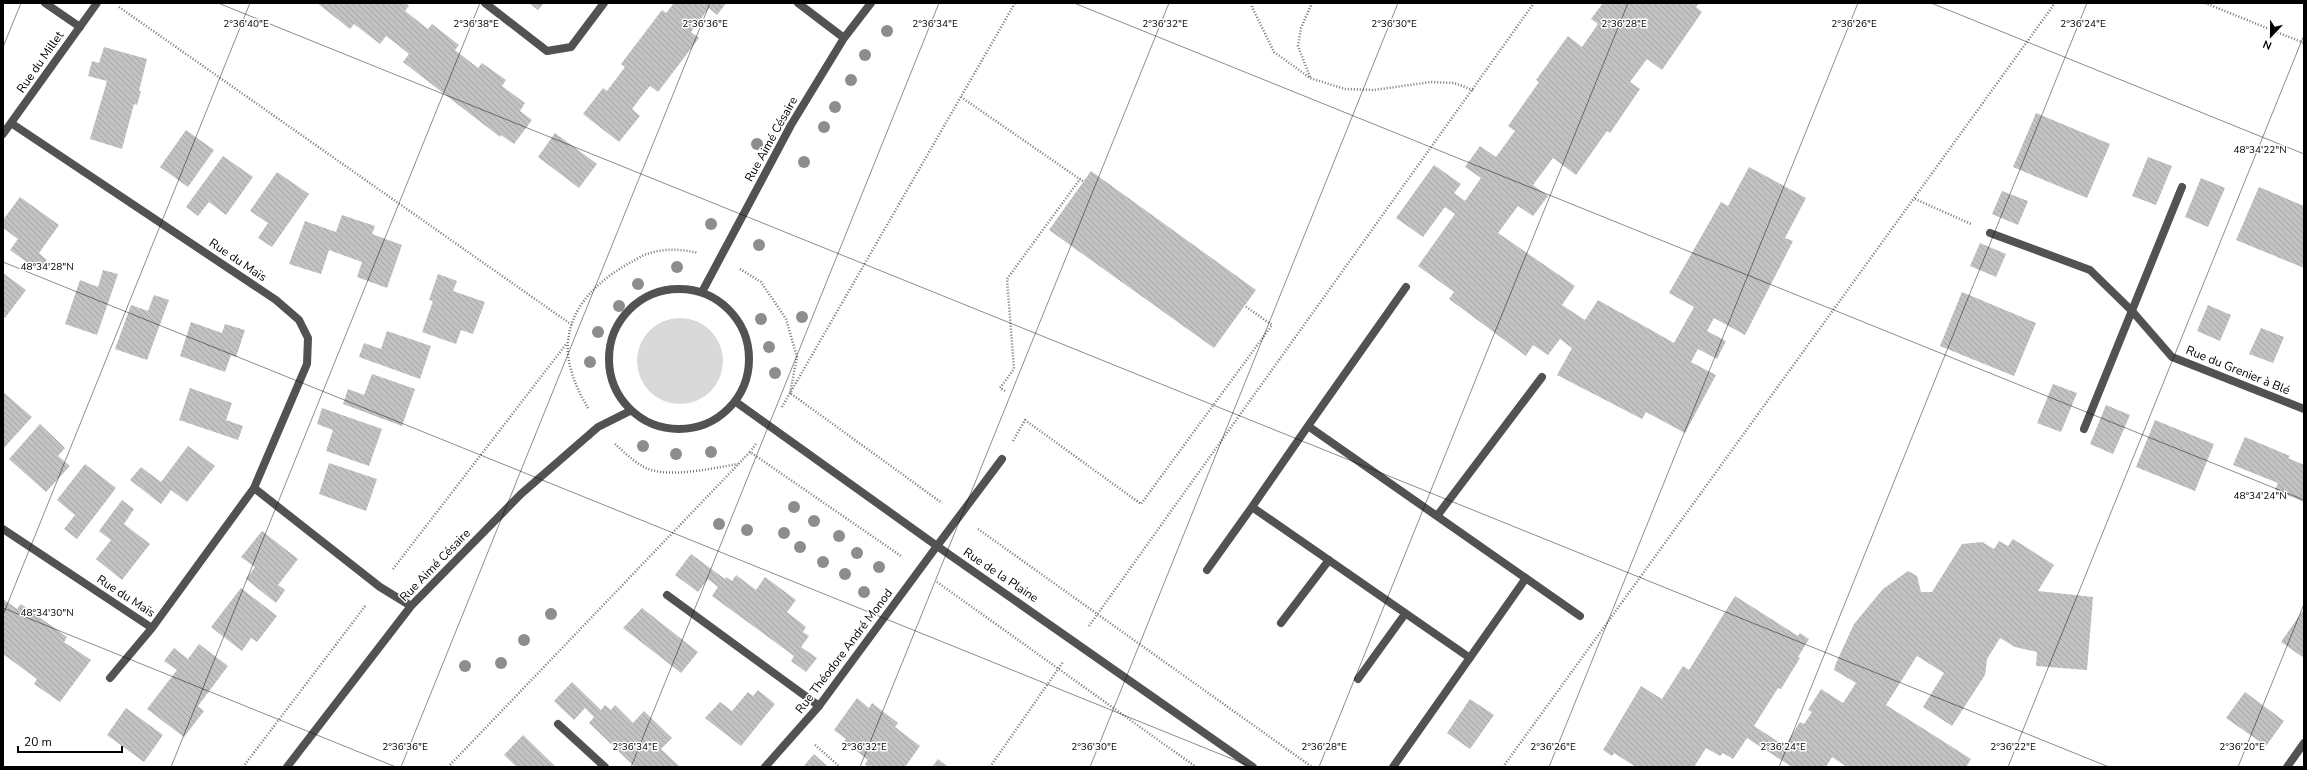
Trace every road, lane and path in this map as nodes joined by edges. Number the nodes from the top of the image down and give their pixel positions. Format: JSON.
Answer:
{"nodes":[{"id":1,"x":45,"y":3,"type":"edge"},
{"id":2,"x":97,"y":3,"type":"edge"},
{"id":3,"x":114,"y":3,"type":"edge"},
{"id":4,"x":484,"y":3,"type":"edge"},
{"id":5,"x":604,"y":3,"type":"edge"},
{"id":6,"x":798,"y":3,"type":"edge"},
{"id":7,"x":871,"y":3,"type":"edge"},
{"id":8,"x":1015,"y":3,"type":"edge"},
{"id":9,"x":1252,"y":3,"type":"edge"},
{"id":10,"x":1312,"y":3,"type":"edge"},
{"id":11,"x":1534,"y":3,"type":"edge"},
{"id":12,"x":2056,"y":3,"type":"edge"},
{"id":13,"x":2205,"y":3,"type":"edge"},
{"id":14,"x":80,"y":27,"type":"junction"},
{"id":15,"x":844,"y":38,"type":"junction"},
{"id":16,"x":2304,"y":43,"type":"edge"},
{"id":17,"x":1310,"y":78,"type":"junction"},
{"id":18,"x":1473,"y":90,"type":"junction"},
{"id":19,"x":961,"y":97,"type":"junction"},
{"id":20,"x":12,"y":123,"type":"junction"},
{"id":21,"x":3,"y":134,"type":"edge"},
{"id":22,"x":1080,"y":179,"type":"junction"},
{"id":23,"x":1084,"y":182,"type":"dead end"},
{"id":24,"x":2182,"y":187,"type":"dead end"},
{"id":25,"x":1915,"y":199,"type":"junction"},
{"id":26,"x":1990,"y":233,"type":"joint"},
{"id":27,"x":720,"y":257,"type":"junction"},
{"id":28,"x":1406,"y":287,"type":"dead end"},
{"id":29,"x":702,"y":292,"type":"junction"},
{"id":30,"x":1245,"y":306,"type":"dead end"},
{"id":31,"x":2132,"y":311,"type":"junction"},
{"id":32,"x":572,"y":325,"type":"junction"},
{"id":33,"x":568,"y":343,"type":"junction"},
{"id":34,"x":1542,"y":377,"type":"dead end"},
{"id":35,"x":1004,"y":391,"type":"dead end"},
{"id":36,"x":790,"y":393,"type":"junction"},
{"id":37,"x":736,"y":402,"type":"junction"},
{"id":38,"x":2304,"y":409,"type":"edge"},
{"id":39,"x":630,"y":410,"type":"junction"},
{"id":40,"x":1308,"y":426,"type":"junction"},
{"id":41,"x":598,"y":427,"type":"junction"},
{"id":42,"x":769,"y":427,"type":"junction"},
{"id":43,"x":2084,"y":429,"type":"dead end"},
{"id":44,"x":750,"y":452,"type":"junction"},
{"id":45,"x":1002,"y":459,"type":"joint"},
{"id":46,"x":738,"y":464,"type":"junction"},
{"id":47,"x":254,"y":488,"type":"junction"},
{"id":48,"x":1252,"y":507,"type":"junction"},
{"id":49,"x":960,"y":516,"type":"junction"},
{"id":50,"x":1437,"y":516,"type":"junction"},
{"id":51,"x":3,"y":529,"type":"edge"},
{"id":52,"x":937,"y":546,"type":"junction"},
{"id":53,"x":1328,"y":560,"type":"junction"},
{"id":54,"x":920,"y":569,"type":"junction"},
{"id":55,"x":1207,"y":570,"type":"dead end"},
{"id":56,"x":1526,"y":578,"type":"junction"},
{"id":57,"x":380,"y":587,"type":"junction"},
{"id":58,"x":667,"y":595,"type":"dead end"},
{"id":59,"x":411,"y":606,"type":"junction"},
{"id":60,"x":1405,"y":614,"type":"junction"},
{"id":61,"x":1097,"y":615,"type":"junction"},
{"id":62,"x":1580,"y":616,"type":"dead end"},
{"id":63,"x":1281,"y":623,"type":"dead end"},
{"id":64,"x":152,"y":628,"type":"junction"},
{"id":65,"x":1077,"y":643,"type":"junction"},
{"id":66,"x":1470,"y":658,"type":"junction"},
{"id":67,"x":1058,"y":668,"type":"junction"},
{"id":68,"x":110,"y":678,"type":"dead end"},
{"id":69,"x":1358,"y":679,"type":"dead end"},
{"id":70,"x":819,"y":706,"type":"junction"},
{"id":71,"x":558,"y":724,"type":"dead end"},
{"id":72,"x":798,"y":730,"type":"junction"},
{"id":73,"x":2304,"y":743,"type":"edge"},
{"id":74,"x":243,"y":767,"type":"edge"},
{"id":75,"x":286,"y":767,"type":"edge"},
{"id":76,"x":448,"y":767,"type":"edge"},
{"id":77,"x":605,"y":767,"type":"edge"},
{"id":78,"x":765,"y":767,"type":"edge"},
{"id":79,"x":840,"y":767,"type":"edge"},
{"id":80,"x":990,"y":767,"type":"edge"},
{"id":81,"x":1196,"y":767,"type":"edge"},
{"id":82,"x":1253,"y":767,"type":"edge"},
{"id":83,"x":1312,"y":767,"type":"edge"},
{"id":84,"x":1393,"y":767,"type":"edge"},
{"id":85,"x":1503,"y":767,"type":"edge"},
{"id":86,"x":2287,"y":767,"type":"edge"}],
"edges":[{"from":1,"to":14,"type":"street"},
{"from":2,"to":14,"type":"street","name":"Rue du Millet"},
{"from":3,"to":32,"type":"path"},
{"from":4,"to":5,"type":"street"},
{"from":6,"to":15,"type":"street"},
{"from":7,"to":15,"type":"street","name":"Rue Aimé Césaire"},
{"from":8,"to":19,"type":"path"},
{"from":9,"to":17,"type":"path"},
{"from":10,"to":17,"type":"path"},
{"from":11,"to":18,"type":"path"},
{"from":12,"to":25,"type":"path"},
{"from":13,"to":16,"type":"path"},
{"from":14,"to":20,"type":"street","name":"Rue du Millet"},
{"from":15,"to":27,"type":"street","name":"Rue Aimé Césaire"},
{"from":17,"to":18,"type":"path"},
{"from":18,"to":61,"type":"path"},
{"from":19,"to":22,"type":"path"},
{"from":19,"to":36,"type":"path"},
{"from":20,"to":21,"type":"street","name":"Rue du Millet"},
{"from":20,"to":47,"type":"street","name":"Rue du Maïs"},
{"from":22,"to":23,"type":"path"},
{"from":22,"to":35,"type":"path"},
{"from":24,"to":31,"type":"street"},
{"from":25,"to":26,"type":"path"},
{"from":25,"to":85,"type":"path"},
{"from":26,"to":31,"type":"street","name":"Rue du Grenier à Blé"},
{"from":27,"to":29,"type":"street","name":"Rue Aimé Césaire"},
{"from":27,"to":32,"type":"path"},
{"from":27,"to":36,"type":"path"},
{"from":28,"to":40,"type":"street"},
{"from":29,"to":37,"type":"street"},
{"from":29,"to":39,"type":"street"},
{"from":30,"to":45,"type":"path"},
{"from":31,"to":38,"type":"street","name":"Rue du Grenier à Blé"},
{"from":31,"to":43,"type":"street"},
{"from":32,"to":33,"type":"path"},
{"from":33,"to":41,"type":"path"},
{"from":33,"to":57,"type":"path"},
{"from":34,"to":50,"type":"street"},
{"from":36,"to":42,"type":"path"},
{"from":36,"to":49,"type":"path"},
{"from":37,"to":39,"type":"street"},
{"from":37,"to":42,"type":"street","name":"Rue de la Plaine"},
{"from":39,"to":41,"type":"street","name":"Rue Aimé Césaire"},
{"from":40,"to":48,"type":"street"},
{"from":40,"to":50,"type":"street"},
{"from":41,"to":46,"type":"path"},
{"from":41,"to":59,"type":"street","name":"Rue Aimé Césaire"},
{"from":42,"to":44,"type":"path"},
{"from":42,"to":52,"type":"street","name":"Rue de la Plaine"},
{"from":44,"to":46,"type":"path"},
{"from":44,"to":54,"type":"path"},
{"from":45,"to":49,"type":"street","name":"Rue Théodore André Monod"},
{"from":46,"to":76,"type":"path"},
{"from":47,"to":57,"type":"street"},
{"from":47,"to":64,"type":"street","name":"Rue du Maïs"},
{"from":48,"to":53,"type":"street"},
{"from":48,"to":55,"type":"street"},
{"from":49,"to":52,"type":"street","name":"Rue Théodore André Monod"},
{"from":49,"to":61,"type":"path"},
{"from":50,"to":56,"type":"street"},
{"from":51,"to":64,"type":"street","name":"Rue du Maïs"},
{"from":52,"to":54,"type":"street","name":"Rue Théodore André Monod"},
{"from":52,"to":65,"type":"street","name":"Rue de la Plaine"},
{"from":53,"to":60,"type":"street"},
{"from":53,"to":63,"type":"street"},
{"from":54,"to":67,"type":"path"},
{"from":54,"to":70,"type":"street","name":"Rue Théodore André Monod"},
{"from":56,"to":62,"type":"street"},
{"from":56,"to":66,"type":"street"},
{"from":57,"to":59,"type":"street"},
{"from":57,"to":74,"type":"path"},
{"from":58,"to":70,"type":"street"},
{"from":59,"to":75,"type":"street","name":"Rue Aimé Césaire"},
{"from":60,"to":66,"type":"street"},
{"from":60,"to":69,"type":"street"},
{"from":61,"to":65,"type":"path"},
{"from":61,"to":83,"type":"path"},
{"from":64,"to":68,"type":"street"},
{"from":65,"to":67,"type":"path"},
{"from":65,"to":82,"type":"street","name":"Rue de la Plaine"},
{"from":66,"to":84,"type":"street"},
{"from":67,"to":80,"type":"path"},
{"from":67,"to":81,"type":"path"},
{"from":70,"to":72,"type":"street","name":"Rue Théodore André Monod"},
{"from":71,"to":77,"type":"street"},
{"from":72,"to":78,"type":"street","name":"Rue Théodore André Monod"},
{"from":72,"to":79,"type":"path"},
{"from":73,"to":86,"type":"street"}]}
